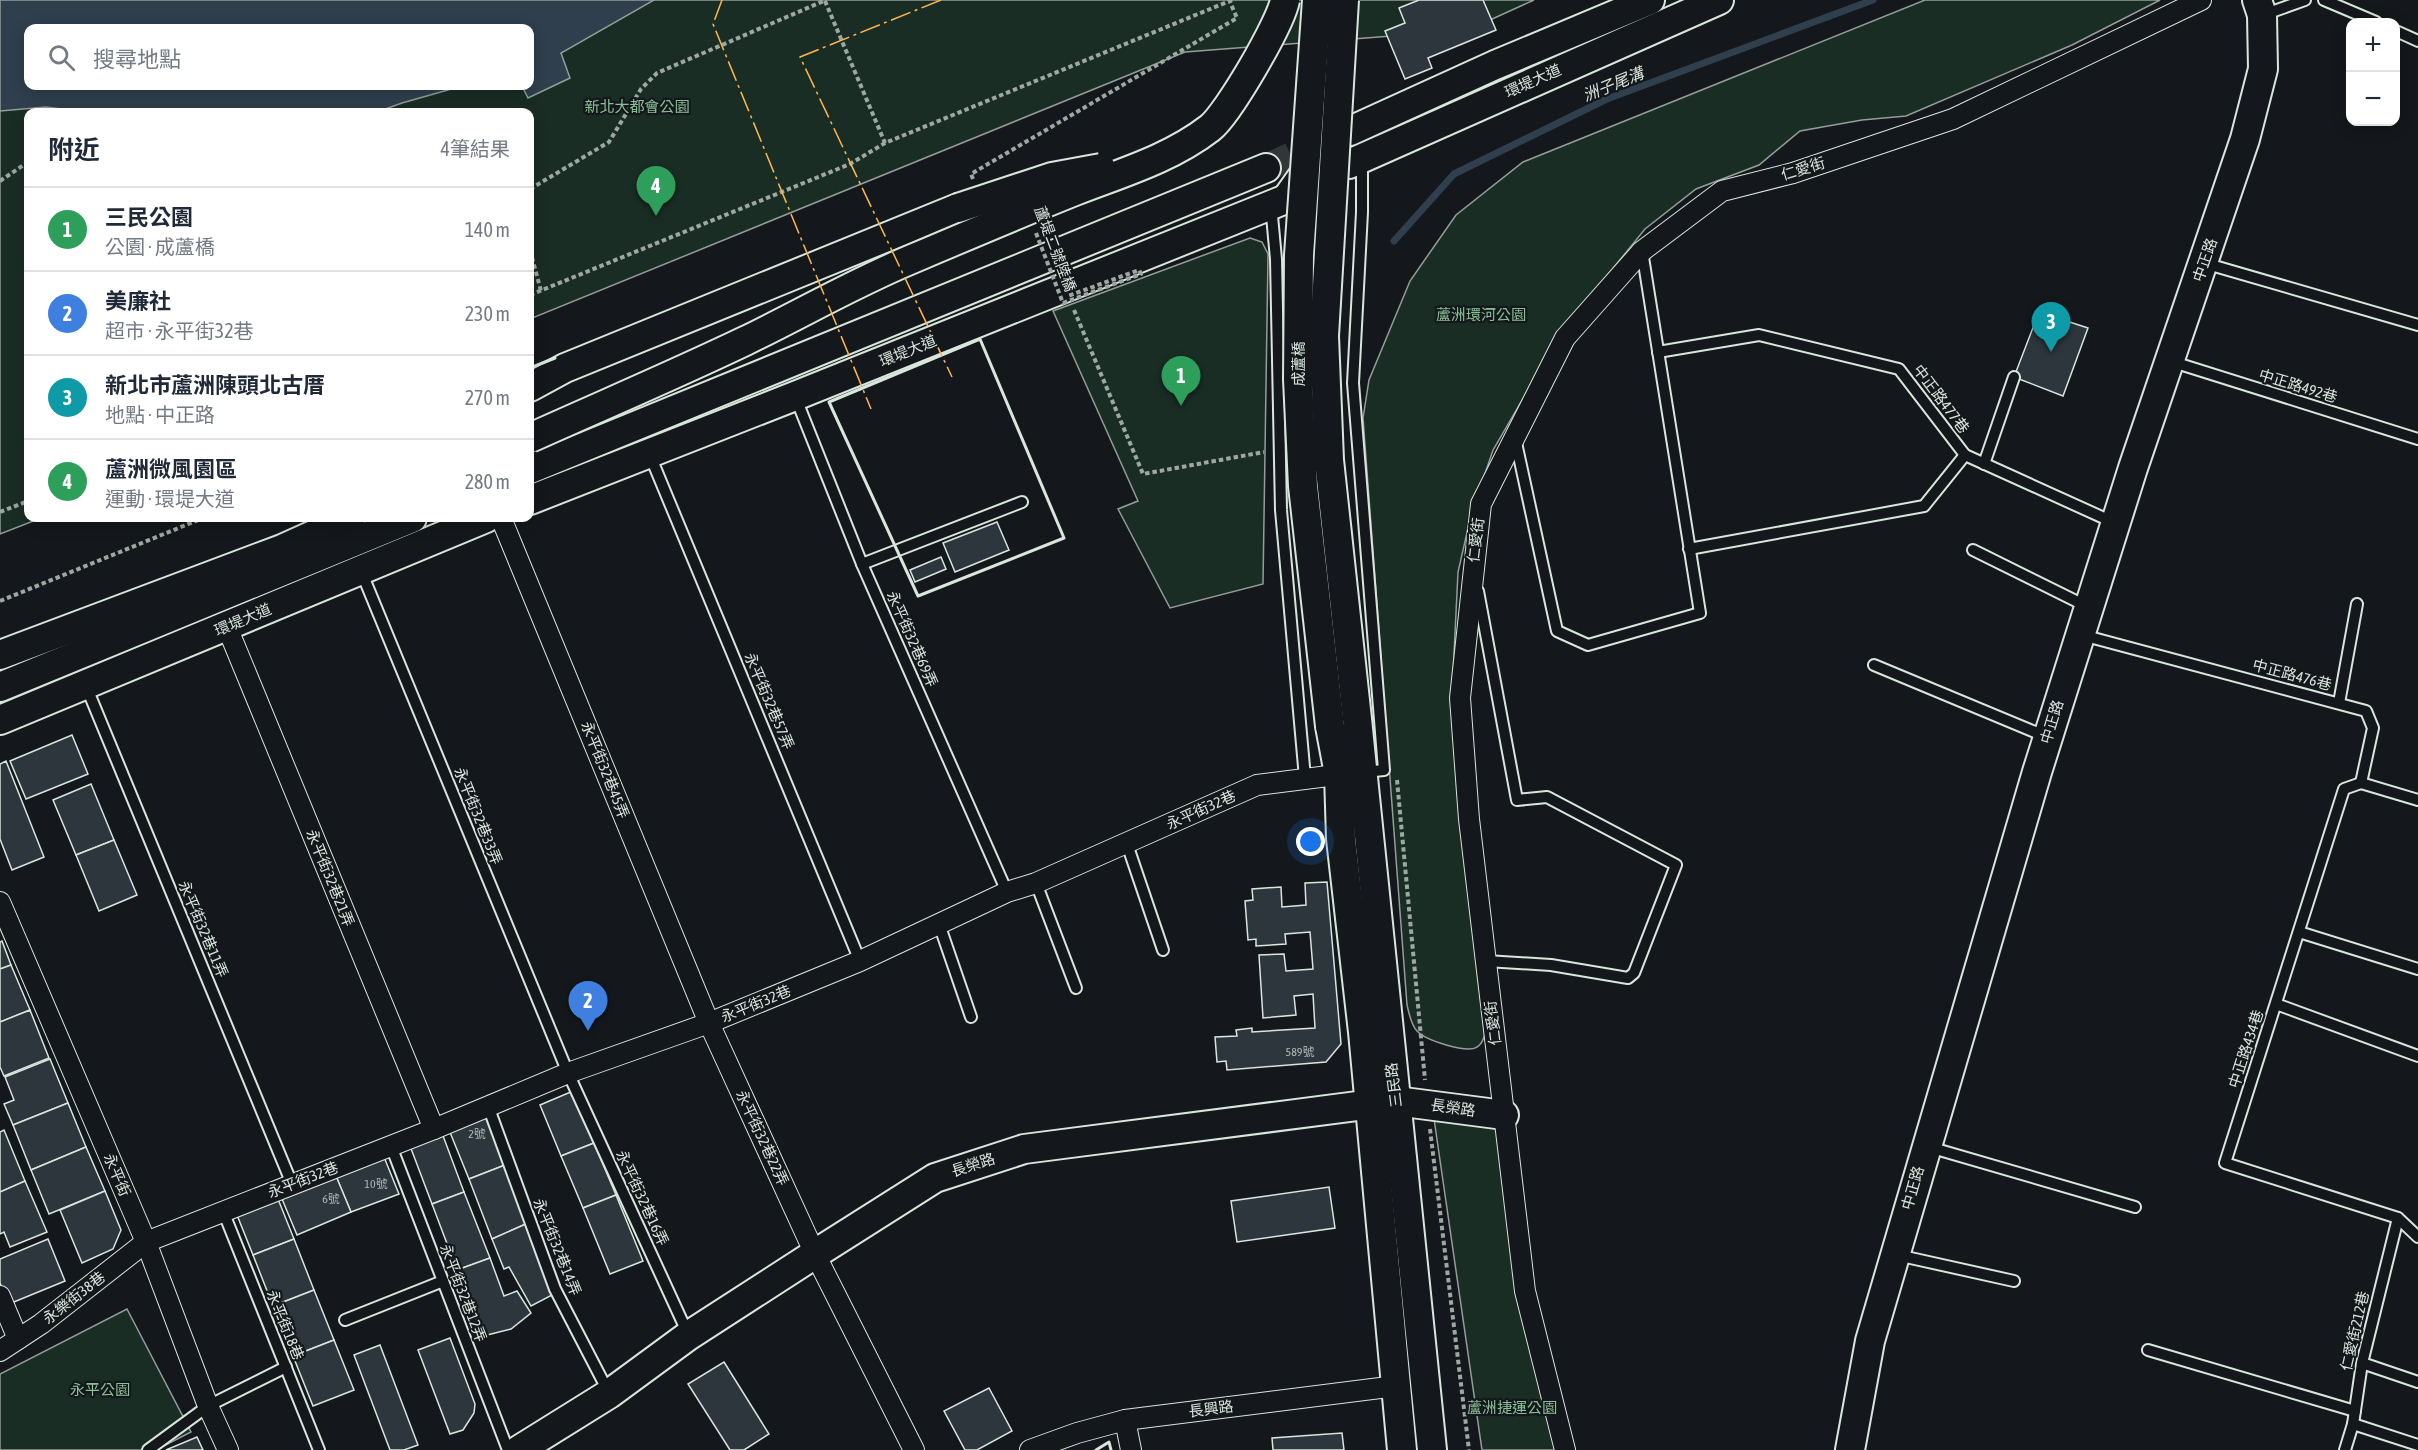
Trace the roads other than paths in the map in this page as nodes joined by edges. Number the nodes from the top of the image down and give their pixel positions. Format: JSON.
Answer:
{"nodes":[{"id":1,"x":1285,"y":0,"type":"edge"},
{"id":2,"x":1317,"y":0,"type":"edge"},
{"id":3,"x":1344,"y":0,"type":"edge"},
{"id":4,"x":1650,"y":0,"type":"edge"},
{"id":5,"x":1719,"y":0,"type":"edge"},
{"id":6,"x":2201,"y":0,"type":"edge"},
{"id":7,"x":2305,"y":0,"type":"edge"},
{"id":8,"x":2324,"y":0,"type":"edge"},
{"id":9,"x":2260,"y":7,"type":"edge"},
{"id":10,"x":2367,"y":18,"type":"edge"},
{"id":11,"x":2400,"y":33,"type":"edge"},
{"id":12,"x":2418,"y":41,"type":"edge"},
{"id":13,"x":1350,"y":131,"type":"tunnel mouth"},
{"id":14,"x":1165,"y":156,"type":"junction"},
{"id":15,"x":1355,"y":161,"type":"junction"},
{"id":16,"x":1266,"y":168,"type":"tunnel mouth"},
{"id":17,"x":1278,"y":202,"type":"junction"},
{"id":18,"x":1642,"y":251,"type":"junction"},
{"id":19,"x":2204,"y":263,"type":"junction"},
{"id":20,"x":2418,"y":326,"type":"edge"},
{"id":21,"x":1659,"y":352,"type":"junction"},
{"id":22,"x":2170,"y":361,"type":"junction"},
{"id":23,"x":2014,"y":377,"type":"dead end"},
{"id":24,"x":534,"y":385,"type":"edge"},
{"id":25,"x":795,"y":396,"type":"junction"},
{"id":26,"x":534,"y":436,"type":"edge"},
{"id":27,"x":1515,"y":438,"type":"junction"},
{"id":28,"x":2418,"y":439,"type":"edge"},
{"id":29,"x":649,"y":453,"type":"junction"},
{"id":30,"x":1965,"y":455,"type":"junction"},
{"id":31,"x":1984,"y":464,"type":"junction"},
{"id":32,"x":534,"y":467,"type":"edge"},
{"id":33,"x":534,"y":498,"type":"edge"},
{"id":34,"x":1022,"y":502,"type":"dead end"},
{"id":35,"x":342,"y":522,"type":"edge"},
{"id":36,"x":402,"y":522,"type":"edge"},
{"id":37,"x":477,"y":522,"type":"edge"},
{"id":38,"x":503,"y":522,"type":"edge"},
{"id":39,"x":2115,"y":524,"type":"junction"},
{"id":40,"x":1689,"y":549,"type":"junction"},
{"id":41,"x":1972,"y":550,"type":"dead end"},
{"id":42,"x":862,"y":564,"type":"junction"},
{"id":43,"x":1473,"y":564,"type":"junction"},
{"id":44,"x":361,"y":571,"type":"junction"},
{"id":45,"x":2356,"y":604,"type":"dead end"},
{"id":46,"x":2088,"y":607,"type":"junction"},
{"id":47,"x":227,"y":627,"type":"junction"},
{"id":48,"x":2080,"y":634,"type":"junction"},
{"id":49,"x":0,"y":655,"type":"edge"},
{"id":50,"x":1874,"y":664,"type":"dead end"},
{"id":51,"x":86,"y":686,"type":"junction"},
{"id":52,"x":0,"y":687,"type":"edge"},
{"id":53,"x":2339,"y":703,"type":"junction"},
{"id":54,"x":0,"y":720,"type":"edge"},
{"id":55,"x":1344,"y":723,"type":"junction"},
{"id":56,"x":2048,"y":737,"type":"junction"},
{"id":57,"x":1352,"y":773,"type":"junction"},
{"id":58,"x":1305,"y":778,"type":"junction"},
{"id":59,"x":2361,"y":783,"type":"junction"},
{"id":60,"x":2418,"y":800,"type":"edge"},
{"id":61,"x":1126,"y":843,"type":"junction"},
{"id":62,"x":1036,"y":883,"type":"junction"},
{"id":63,"x":1007,"y":892,"type":"junction"},
{"id":64,"x":0,"y":902,"type":"edge"},
{"id":65,"x":939,"y":924,"type":"junction"},
{"id":66,"x":2299,"y":932,"type":"junction"},
{"id":67,"x":1163,"y":950,"type":"dead end"},
{"id":68,"x":860,"y":961,"type":"junction"},
{"id":69,"x":1486,"y":961,"type":"junction"},
{"id":70,"x":2418,"y":969,"type":"edge"},
{"id":71,"x":1076,"y":988,"type":"dead end"},
{"id":72,"x":2276,"y":1004,"type":"junction"},
{"id":73,"x":971,"y":1017,"type":"dead end"},
{"id":74,"x":709,"y":1023,"type":"junction"},
{"id":75,"x":2418,"y":1056,"type":"edge"},
{"id":76,"x":568,"y":1073,"type":"junction"},
{"id":77,"x":1383,"y":1102,"type":"junction"},
{"id":78,"x":488,"y":1106,"type":"junction"},
{"id":79,"x":1504,"y":1115,"type":"junction"},
{"id":80,"x":434,"y":1129,"type":"junction"},
{"id":81,"x":391,"y":1146,"type":"junction"},
{"id":82,"x":1926,"y":1146,"type":"junction"},
{"id":83,"x":292,"y":1184,"type":"junction"},
{"id":84,"x":2135,"y":1207,"type":"dead end"},
{"id":85,"x":223,"y":1212,"type":"junction"},
{"id":86,"x":2398,"y":1218,"type":"junction"},
{"id":87,"x":2418,"y":1237,"type":"edge"},
{"id":88,"x":146,"y":1242,"type":"junction"},
{"id":89,"x":814,"y":1254,"type":"junction"},
{"id":90,"x":1894,"y":1254,"type":"junction"},
{"id":91,"x":443,"y":1281,"type":"junction"},
{"id":92,"x":2014,"y":1281,"type":"dead end"},
{"id":93,"x":0,"y":1296,"type":"edge"},
{"id":94,"x":345,"y":1320,"type":"dead end"},
{"id":95,"x":688,"y":1336,"type":"junction"},
{"id":96,"x":18,"y":1339,"type":"junction"},
{"id":97,"x":2148,"y":1350,"type":"dead end"},
{"id":98,"x":0,"y":1351,"type":"edge"},
{"id":99,"x":2362,"y":1363,"type":"junction"},
{"id":100,"x":286,"y":1366,"type":"junction"},
{"id":101,"x":2418,"y":1382,"type":"edge"},
{"id":102,"x":1396,"y":1386,"type":"junction"},
{"id":103,"x":609,"y":1394,"type":"junction"},
{"id":104,"x":208,"y":1406,"type":"junction"},
{"id":105,"x":2355,"y":1411,"type":"junction"},
{"id":106,"x":1125,"y":1420,"type":"junction"},
{"id":107,"x":2353,"y":1424,"type":"junction"},
{"id":108,"x":2418,"y":1445,"type":"edge"},
{"id":109,"x":148,"y":1450,"type":"edge"},
{"id":110,"x":228,"y":1450,"type":"edge"},
{"id":111,"x":319,"y":1450,"type":"edge"},
{"id":112,"x":508,"y":1450,"type":"edge"},
{"id":113,"x":519,"y":1450,"type":"edge"},
{"id":114,"x":914,"y":1450,"type":"edge"},
{"id":115,"x":1030,"y":1450,"type":"edge"},
{"id":116,"x":1131,"y":1450,"type":"edge"},
{"id":117,"x":1402,"y":1450,"type":"edge"},
{"id":118,"x":1432,"y":1450,"type":"edge"},
{"id":119,"x":1565,"y":1450,"type":"edge"},
{"id":120,"x":1850,"y":1450,"type":"edge"},
{"id":121,"x":2345,"y":1450,"type":"edge"}],
"edges":[{"from":1,"to":14,"type":"street","bridge":true},
{"from":2,"to":55,"type":"street","name":"成蘆橋","bridge":true},
{"from":3,"to":55,"type":"street","name":"成蘆橋","bridge":true},
{"from":4,"to":13,"type":"street","name":"環堤大道"},
{"from":5,"to":15,"type":"street","name":"環堤大道"},
{"from":6,"to":18,"type":"street","name":"仁愛街"},
{"from":7,"to":9,"type":"lane"},
{"from":8,"to":10,"type":"lane"},
{"from":9,"to":19,"type":"street","name":"中正路"},
{"from":11,"to":12,"type":"lane"},
{"from":14,"to":24,"type":"street","bridge":true},
{"from":14,"to":26,"type":"street","bridge":true},
{"from":15,"to":17,"type":"lane"},
{"from":15,"to":57,"type":"lane"},
{"from":16,"to":32,"type":"street"},
{"from":17,"to":25,"type":"street","name":"環堤大道"},
{"from":17,"to":58,"type":"lane"},
{"from":18,"to":21,"type":"lane"},
{"from":18,"to":27,"type":"street","name":"仁愛街"},
{"from":19,"to":20,"type":"lane"},
{"from":19,"to":22,"type":"street","name":"中正路"},
{"from":21,"to":30,"type":"lane","name":"中正路477巷"},
{"from":21,"to":40,"type":"lane"},
{"from":22,"to":28,"type":"lane","name":"中正路492巷"},
{"from":22,"to":39,"type":"street","name":"中正路"},
{"from":23,"to":31,"type":"lane"},
{"from":25,"to":29,"type":"street","name":"環堤大道"},
{"from":25,"to":42,"type":"lane","name":"永平街32巷69弄"},
{"from":27,"to":40,"type":"lane"},
{"from":27,"to":43,"type":"street","name":"仁愛街"},
{"from":29,"to":33,"type":"street","name":"環堤大道"},
{"from":29,"to":68,"type":"lane","name":"永平街32巷57弄"},
{"from":30,"to":31,"type":"lane","name":"中正路477巷"},
{"from":30,"to":40,"type":"lane"},
{"from":31,"to":39,"type":"lane","name":"中正路477巷"},
{"from":34,"to":42,"type":"lane"},
{"from":35,"to":49,"type":"street"},
{"from":36,"to":52,"type":"street","name":"環堤大道"},
{"from":37,"to":44,"type":"street","name":"環堤大道"},
{"from":38,"to":74,"type":"street","name":"永平街32巷45弄"},
{"from":39,"to":46,"type":"street","name":"中正路"},
{"from":41,"to":46,"type":"lane"},
{"from":42,"to":63,"type":"lane","name":"永平街32巷69弄"},
{"from":43,"to":69,"type":"street","name":"仁愛街"},
{"from":43,"to":69,"type":"lane"},
{"from":44,"to":47,"type":"street","name":"環堤大道"},
{"from":44,"to":76,"type":"lane","name":"永平街32巷33弄"},
{"from":45,"to":53,"type":"lane"},
{"from":46,"to":48,"type":"street","name":"中正路"},
{"from":47,"to":51,"type":"street","name":"環堤大道"},
{"from":47,"to":80,"type":"street","name":"永平街32巷21弄"},
{"from":48,"to":53,"type":"lane","name":"中正路476巷"},
{"from":48,"to":56,"type":"street","name":"中正路"},
{"from":50,"to":56,"type":"lane"},
{"from":51,"to":54,"type":"street","name":"環堤大道"},
{"from":51,"to":83,"type":"lane","name":"永平街32巷11弄"},
{"from":53,"to":59,"type":"lane","name":"中正路476巷"},
{"from":55,"to":57,"type":"street","name":"三民路"},
{"from":56,"to":82,"type":"street","name":"中正路"},
{"from":57,"to":58,"type":"street","name":"永平街32巷"},
{"from":57,"to":77,"type":"street","name":"三民路"},
{"from":58,"to":61,"type":"street","name":"永平街32巷"},
{"from":59,"to":60,"type":"lane"},
{"from":59,"to":66,"type":"lane","name":"中正路434巷"},
{"from":61,"to":62,"type":"street","name":"永平街32巷"},
{"from":61,"to":67,"type":"lane"},
{"from":62,"to":63,"type":"street","name":"永平街32巷"},
{"from":62,"to":71,"type":"lane"},
{"from":63,"to":65,"type":"street","name":"永平街32巷"},
{"from":64,"to":88,"type":"street","name":"永平街"},
{"from":65,"to":68,"type":"street","name":"永平街32巷"},
{"from":65,"to":73,"type":"lane"},
{"from":66,"to":70,"type":"lane"},
{"from":66,"to":72,"type":"lane","name":"中正路434巷"},
{"from":68,"to":74,"type":"street","name":"永平街32巷"},
{"from":69,"to":79,"type":"street","name":"仁愛街"},
{"from":72,"to":75,"type":"lane"},
{"from":72,"to":86,"type":"lane","name":"中正路434巷"},
{"from":74,"to":76,"type":"street","name":"永平街32巷"},
{"from":74,"to":89,"type":"street","name":"永平街32巷22弄"},
{"from":76,"to":78,"type":"street","name":"永平街32巷"},
{"from":76,"to":95,"type":"lane","name":"永平街32巷16弄"},
{"from":77,"to":79,"type":"street","name":"長榮路"},
{"from":77,"to":89,"type":"street","name":"長榮路"},
{"from":77,"to":102,"type":"street","name":"三民路"},
{"from":77,"to":118,"type":"street","name":"三民路"},
{"from":78,"to":80,"type":"street","name":"永平街32巷"},
{"from":78,"to":103,"type":"lane","name":"永平街32巷14弄"},
{"from":79,"to":119,"type":"street","name":"仁愛街"},
{"from":80,"to":81,"type":"street","name":"永平街32巷"},
{"from":81,"to":83,"type":"street","name":"永平街32巷"},
{"from":81,"to":91,"type":"lane","name":"永平街32巷12弄"},
{"from":82,"to":84,"type":"lane"},
{"from":82,"to":90,"type":"street","name":"中正路"},
{"from":83,"to":85,"type":"street","name":"永平街32巷"},
{"from":85,"to":88,"type":"street","name":"永平街32巷"},
{"from":85,"to":100,"type":"lane","name":"永平街18巷"},
{"from":86,"to":87,"type":"lane"},
{"from":86,"to":99,"type":"lane","name":"仁愛街212巷"},
{"from":88,"to":96,"type":"street","name":"永樂街38巷"},
{"from":88,"to":104,"type":"street","name":"永平街"},
{"from":89,"to":95,"type":"street","name":"長榮路"},
{"from":89,"to":114,"type":"street","name":"永平街32巷22弄"},
{"from":90,"to":92,"type":"lane"},
{"from":90,"to":120,"type":"street","name":"中正路"},
{"from":91,"to":94,"type":"lane"},
{"from":91,"to":112,"type":"lane","name":"永平街32巷12弄"},
{"from":93,"to":96,"type":"street"},
{"from":95,"to":103,"type":"street","name":"長榮路"},
{"from":96,"to":98,"type":"street","name":"永樂街38巷"},
{"from":97,"to":105,"type":"lane"},
{"from":99,"to":101,"type":"lane"},
{"from":99,"to":105,"type":"lane","name":"仁愛街212巷"},
{"from":100,"to":104,"type":"lane"},
{"from":100,"to":111,"type":"lane","name":"永平街18巷"},
{"from":102,"to":106,"type":"street","name":"長興路"},
{"from":102,"to":117,"type":"street","name":"三民路"},
{"from":103,"to":113,"type":"street","name":"長榮路"},
{"from":104,"to":109,"type":"lane"},
{"from":104,"to":110,"type":"street","name":"永平街"},
{"from":105,"to":107,"type":"lane","name":"仁愛街212巷"},
{"from":106,"to":115,"type":"street","name":"長興路"},
{"from":106,"to":116,"type":"street"},
{"from":107,"to":108,"type":"lane"},
{"from":107,"to":121,"type":"lane","name":"仁愛街212巷"}]}
